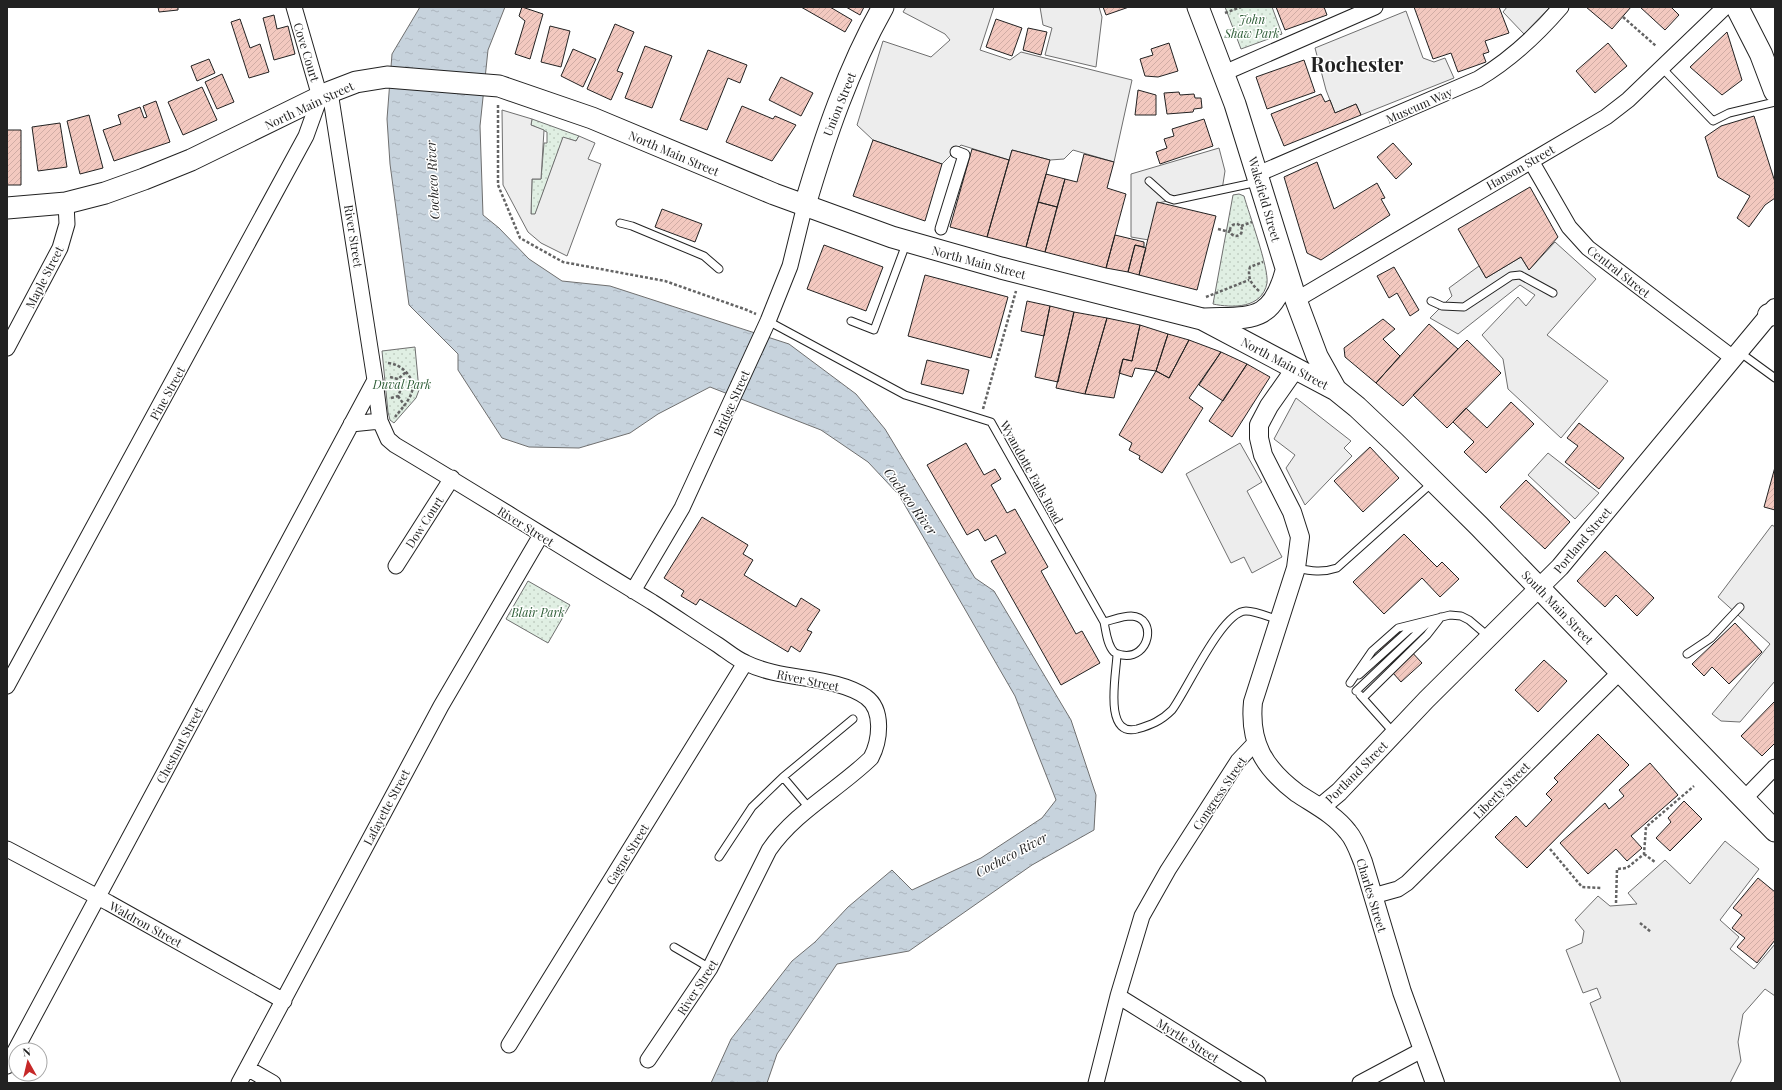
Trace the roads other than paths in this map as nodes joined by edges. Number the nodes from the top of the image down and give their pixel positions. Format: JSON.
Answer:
{"nodes":[{"id":1,"x":294,"y":7,"type":"edge"},
{"id":2,"x":883,"y":7,"type":"edge"},
{"id":3,"x":1198,"y":7,"type":"edge"},
{"id":4,"x":1375,"y":7,"type":"edge"},
{"id":5,"x":1561,"y":7,"type":"edge"},
{"id":6,"x":1724,"y":7,"type":"edge"},
{"id":7,"x":1737,"y":7,"type":"edge"},
{"id":8,"x":1662,"y":68,"type":"junction"},
{"id":9,"x":1224,"y":73,"type":"junction"},
{"id":10,"x":1775,"y":91,"type":"edge"},
{"id":11,"x":326,"y":95,"type":"junction"},
{"id":12,"x":1775,"y":102,"type":"edge"},
{"id":13,"x":956,"y":152,"type":"dead end"},
{"id":14,"x":1531,"y":161,"type":"junction"},
{"id":15,"x":1259,"y":178,"type":"junction"},
{"id":16,"x":1149,"y":181,"type":"dead end"},
{"id":17,"x":66,"y":203,"type":"junction"},
{"id":18,"x":805,"y":205,"type":"junction"},
{"id":19,"x":7,"y":208,"type":"edge"},
{"id":20,"x":620,"y":223,"type":"dead end"},
{"id":21,"x":942,"y":229,"type":"dead end"},
{"id":22,"x":907,"y":242,"type":"junction"},
{"id":23,"x":719,"y":269,"type":"dead end"},
{"id":24,"x":1286,"y":271,"type":"junction"},
{"id":25,"x":1553,"y":293,"type":"dead end"},
{"id":26,"x":1296,"y":300,"type":"junction"},
{"id":27,"x":1431,"y":301,"type":"dead end"},
{"id":28,"x":1773,"y":312,"type":"edge"},
{"id":29,"x":1202,"y":319,"type":"junction"},
{"id":30,"x":763,"y":321,"type":"junction"},
{"id":31,"x":850,"y":321,"type":"dead end"},
{"id":32,"x":7,"y":348,"type":"edge"},
{"id":33,"x":1736,"y":355,"type":"junction"},
{"id":34,"x":1295,"y":369,"type":"junction"},
{"id":35,"x":1775,"y":378,"type":"edge"},
{"id":36,"x":381,"y":379,"type":"junction"},
{"id":37,"x":1336,"y":390,"type":"junction"},
{"id":38,"x":386,"y":420,"type":"junction"},
{"id":39,"x":351,"y":424,"type":"junction"},
{"id":40,"x":452,"y":478,"type":"junction"},
{"id":41,"x":1434,"y":481,"type":"junction"},
{"id":42,"x":541,"y":535,"type":"junction"},
{"id":43,"x":396,"y":566,"type":"dead end"},
{"id":44,"x":1296,"y":568,"type":"junction"},
{"id":45,"x":1540,"y":588,"type":"junction"},
{"id":46,"x":632,"y":591,"type":"junction"},
{"id":47,"x":1740,"y":607,"type":"dead end"},
{"id":48,"x":1441,"y":616,"type":"junction"},
{"id":49,"x":1279,"y":620,"type":"junction"},
{"id":50,"x":1431,"y":620,"type":"junction"},
{"id":51,"x":1104,"y":622,"type":"junction"},
{"id":52,"x":1489,"y":638,"type":"junction"},
{"id":53,"x":1118,"y":654,"type":"junction"},
{"id":54,"x":1687,"y":654,"type":"dead end"},
{"id":55,"x":746,"y":663,"type":"junction"},
{"id":56,"x":1620,"y":672,"type":"junction"},
{"id":57,"x":7,"y":686,"type":"edge"},
{"id":58,"x":1356,"y":691,"type":"junction"},
{"id":59,"x":1363,"y":698,"type":"junction"},
{"id":60,"x":853,"y":719,"type":"dead end"},
{"id":61,"x":1394,"y":733,"type":"junction"},
{"id":62,"x":1255,"y":743,"type":"junction"},
{"id":63,"x":1775,"y":767,"type":"edge"},
{"id":64,"x":783,"y":777,"type":"junction"},
{"id":65,"x":1744,"y":800,"type":"junction"},
{"id":66,"x":1321,"y":807,"type":"junction"},
{"id":67,"x":810,"y":810,"type":"junction"},
{"id":68,"x":1775,"y":831,"type":"edge"},
{"id":69,"x":7,"y":849,"type":"edge"},
{"id":70,"x":719,"y":857,"type":"dead end"},
{"id":71,"x":1373,"y":896,"type":"junction"},
{"id":72,"x":98,"y":897,"type":"junction"},
{"id":73,"x":674,"y":947,"type":"dead end"},
{"id":74,"x":710,"y":968,"type":"junction"},
{"id":75,"x":1118,"y":996,"type":"junction"},
{"id":76,"x":284,"y":1001,"type":"junction"},
{"id":77,"x":509,"y":1045,"type":"dead end"},
{"id":78,"x":1422,"y":1050,"type":"junction"},
{"id":79,"x":648,"y":1060,"type":"dead end"},
{"id":80,"x":7,"y":1066,"type":"edge"},
{"id":81,"x":247,"y":1068,"type":"junction"},
{"id":82,"x":239,"y":1083,"type":"edge"},
{"id":83,"x":273,"y":1083,"type":"edge"},
{"id":84,"x":1096,"y":1083,"type":"edge"},
{"id":85,"x":1258,"y":1083,"type":"edge"},
{"id":86,"x":1360,"y":1083,"type":"edge"},
{"id":87,"x":1435,"y":1083,"type":"edge"}],
"edges":[{"from":1,"to":11,"type":"street","name":"Cove Court"},
{"from":2,"to":18,"type":"main road","name":"Union Street"},
{"from":3,"to":9,"type":"main road","name":"Wakefield Street"},
{"from":4,"to":9,"type":"street"},
{"from":5,"to":15,"type":"street","name":"Museum Way"},
{"from":6,"to":8,"type":"street","name":"Hanson Street"},
{"from":7,"to":10,"type":"main road"},
{"from":8,"to":12,"type":"lane"},
{"from":8,"to":14,"type":"street","name":"Hanson Street"},
{"from":9,"to":15,"type":"main road","name":"Wakefield Street"},
{"from":11,"to":17,"type":"main road","name":"North Main Street"},
{"from":11,"to":18,"type":"main road","name":"North Main Street"},
{"from":11,"to":36,"type":"street","name":"River Street"},
{"from":11,"to":57,"type":"street","name":"Pine Street"},
{"from":13,"to":21,"type":"street"},
{"from":14,"to":26,"type":"street","name":"Hanson Street"},
{"from":14,"to":33,"type":"street","name":"Central Street"},
{"from":15,"to":16,"type":"lane"},
{"from":15,"to":24,"type":"main road","name":"Wakefield Street"},
{"from":17,"to":19,"type":"main road","name":"North Main Street"},
{"from":17,"to":32,"type":"street","name":"Maple Street"},
{"from":18,"to":22,"type":"main road","name":"North Main Street"},
{"from":18,"to":30,"type":"street","name":"Bridge Street"},
{"from":20,"to":23,"type":"lane"},
{"from":22,"to":29,"type":"main road","name":"North Main Street"},
{"from":22,"to":31,"type":"lane"},
{"from":24,"to":26,"type":"main road","name":"Wakefield Street"},
{"from":24,"to":29,"type":"main road"},
{"from":25,"to":27,"type":"lane"},
{"from":26,"to":37,"type":"main road","name":"Wakefield Street"},
{"from":28,"to":33,"type":"street","name":"Portland Street"},
{"from":29,"to":34,"type":"main road","name":"North Main Street"},
{"from":30,"to":46,"type":"street","name":"Bridge Street"},
{"from":30,"to":51,"type":"lane","name":"Wyandotte Falls Road"},
{"from":33,"to":35,"type":"lane"},
{"from":33,"to":45,"type":"street","name":"Portland Street"},
{"from":34,"to":37,"type":"main road","name":"North Main Street"},
{"from":34,"to":44,"type":"street"},
{"from":36,"to":38,"type":"street","name":"River Street"},
{"from":36,"to":39,"type":"street"},
{"from":37,"to":41,"type":"main road","name":"South Main Street"},
{"from":38,"to":39,"type":"street"},
{"from":38,"to":40,"type":"street","name":"River Street"},
{"from":39,"to":72,"type":"street","name":"Chestnut Street"},
{"from":40,"to":42,"type":"street","name":"River Street"},
{"from":40,"to":43,"type":"street","name":"Dow Court"},
{"from":41,"to":44,"type":"lane"},
{"from":41,"to":45,"type":"main road","name":"South Main Street"},
{"from":42,"to":46,"type":"street","name":"River Street"},
{"from":42,"to":76,"type":"street","name":"Lafayette Street"},
{"from":44,"to":49,"type":"street"},
{"from":45,"to":52,"type":"street","name":"Portland Street"},
{"from":45,"to":56,"type":"main road","name":"South Main Street"},
{"from":46,"to":55,"type":"street","name":"River Street"},
{"from":47,"to":54,"type":"lane"},
{"from":48,"to":50,"type":"lane"},
{"from":48,"to":52,"type":"lane"},
{"from":48,"to":59,"type":"lane"},
{"from":49,"to":53,"type":"lane"},
{"from":49,"to":62,"type":"street"},
{"from":50,"to":58,"type":"lane"},
{"from":50,"to":58,"type":"lane"},
{"from":51,"to":53,"type":"lane","name":"Wyandotte Falls Road"},
{"from":51,"to":53,"type":"lane"},
{"from":52,"to":61,"type":"street","name":"Portland Street"},
{"from":55,"to":67,"type":"street","name":"River Street"},
{"from":55,"to":77,"type":"street","name":"Gagne Street"},
{"from":56,"to":65,"type":"main road","name":"South Main Street"},
{"from":56,"to":71,"type":"street","name":"Liberty Street"},
{"from":58,"to":59,"type":"lane"},
{"from":59,"to":61,"type":"lane"},
{"from":60,"to":64,"type":"lane"},
{"from":61,"to":66,"type":"street","name":"Portland Street"},
{"from":62,"to":66,"type":"street","name":"Charles Street"},
{"from":62,"to":75,"type":"street","name":"Congress Street"},
{"from":63,"to":65,"type":"street"},
{"from":64,"to":67,"type":"lane"},
{"from":64,"to":70,"type":"lane"},
{"from":65,"to":68,"type":"main road","name":"South Main Street"},
{"from":66,"to":71,"type":"street","name":"Charles Street"},
{"from":67,"to":74,"type":"street","name":"River Street"},
{"from":69,"to":72,"type":"street","name":"Waldron Street"},
{"from":71,"to":78,"type":"street","name":"Charles Street"},
{"from":72,"to":76,"type":"street","name":"Waldron Street"},
{"from":72,"to":80,"type":"street","name":"Chestnut Street"},
{"from":73,"to":74,"type":"lane"},
{"from":74,"to":79,"type":"street","name":"River Street"},
{"from":75,"to":84,"type":"street","name":"Congress Street"},
{"from":75,"to":85,"type":"street","name":"Myrtle Street"},
{"from":76,"to":81,"type":"street","name":"Lafayette Street"},
{"from":78,"to":86,"type":"street"},
{"from":78,"to":87,"type":"street","name":"Charles Street"},
{"from":81,"to":82,"type":"street","name":"Lafayette Street"},
{"from":81,"to":83,"type":"street"}]}
